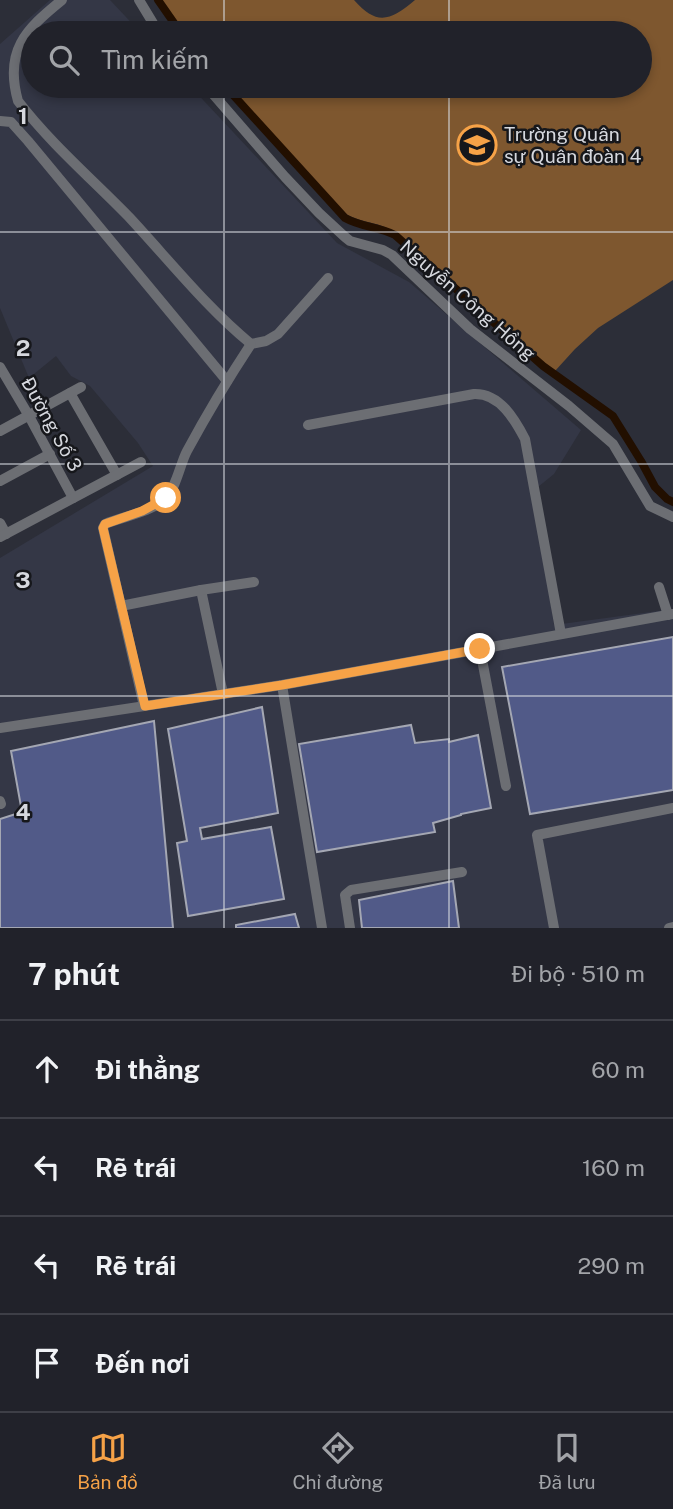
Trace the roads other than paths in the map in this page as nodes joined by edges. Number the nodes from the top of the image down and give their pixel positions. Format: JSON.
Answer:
{"nodes":[{"id":1,"x":62,"y":0,"type":"edge"},
{"id":2,"x":139,"y":0,"type":"edge"},
{"id":3,"x":38,"y":21,"type":"edge"},
{"id":4,"x":152,"y":21,"type":"edge"},
{"id":5,"x":21,"y":40,"type":"edge"},
{"id":6,"x":216,"y":98,"type":"edge"},
{"id":7,"x":0,"y":121,"type":"edge"},
{"id":8,"x":328,"y":278,"type":"dead end"},
{"id":9,"x":251,"y":344,"type":"junction"},
{"id":10,"x":2,"y":374,"type":"edge"},
{"id":11,"x":227,"y":381,"type":"junction"},
{"id":12,"x":81,"y":387,"type":"dead end"},
{"id":13,"x":70,"y":393,"type":"junction"},
{"id":14,"x":29,"y":415,"type":"junction"},
{"id":15,"x":308,"y":425,"type":"dead end"},
{"id":16,"x":0,"y":431,"type":"edge"},
{"id":17,"x":50,"y":454,"type":"junction"},
{"id":18,"x":141,"y":462,"type":"dead end"},
{"id":19,"x":117,"y":475,"type":"junction"},
{"id":20,"x":0,"y":481,"type":"edge"},
{"id":21,"x":73,"y":498,"type":"junction"},
{"id":22,"x":673,"y":517,"type":"edge"},
{"id":23,"x":0,"y":523,"type":"edge"},
{"id":24,"x":3,"y":535,"type":"edge"},
{"id":25,"x":254,"y":582,"type":"dead end"},
{"id":26,"x":659,"y":587,"type":"dead end"},
{"id":27,"x":201,"y":590,"type":"junction"},
{"id":28,"x":121,"y":606,"type":"junction"},
{"id":29,"x":671,"y":615,"type":"edge"},
{"id":30,"x":561,"y":634,"type":"junction"},
{"id":31,"x":480,"y":649,"type":"junction"},
{"id":32,"x":282,"y":685,"type":"junction"},
{"id":33,"x":223,"y":694,"type":"junction"},
{"id":34,"x":145,"y":706,"type":"junction"},
{"id":35,"x":0,"y":728,"type":"edge"},
{"id":36,"x":506,"y":786,"type":"dead end"},
{"id":37,"x":673,"y":808,"type":"edge"},
{"id":38,"x":462,"y":872,"type":"dead end"},
{"id":39,"x":322,"y":928,"type":"edge"},
{"id":40,"x":350,"y":928,"type":"edge"},
{"id":41,"x":554,"y":928,"type":"edge"}],
"edges":[{"from":1,"to":3,"type":"street"},
{"from":2,"to":4,"type":"street"},
{"from":5,"to":9,"type":"street"},
{"from":6,"to":22,"type":"street","name":"Nguyễn Công Hồng"},
{"from":7,"to":11,"type":"street"},
{"from":8,"to":9,"type":"street"},
{"from":9,"to":11,"type":"street"},
{"from":10,"to":14,"type":"street","name":"Đường Số 3"},
{"from":11,"to":28,"type":"street"},
{"from":12,"to":13,"type":"street"},
{"from":13,"to":14,"type":"street"},
{"from":13,"to":19,"type":"street"},
{"from":14,"to":16,"type":"street"},
{"from":14,"to":17,"type":"street","name":"Đường Số 3"},
{"from":15,"to":30,"type":"street"},
{"from":17,"to":20,"type":"street"},
{"from":17,"to":21,"type":"street","name":"Đường Số 3"},
{"from":18,"to":19,"type":"street"},
{"from":19,"to":21,"type":"street"},
{"from":21,"to":24,"type":"street"},
{"from":23,"to":24,"type":"street"},
{"from":25,"to":27,"type":"street"},
{"from":26,"to":29,"type":"street"},
{"from":27,"to":28,"type":"street"},
{"from":27,"to":33,"type":"street"},
{"from":28,"to":34,"type":"street"},
{"from":29,"to":30,"type":"street"},
{"from":30,"to":31,"type":"street"},
{"from":31,"to":32,"type":"street"},
{"from":31,"to":36,"type":"street"},
{"from":32,"to":33,"type":"street"},
{"from":32,"to":39,"type":"street"},
{"from":33,"to":34,"type":"street"},
{"from":34,"to":35,"type":"street"},
{"from":37,"to":41,"type":"street"},
{"from":38,"to":40,"type":"street"}]}
